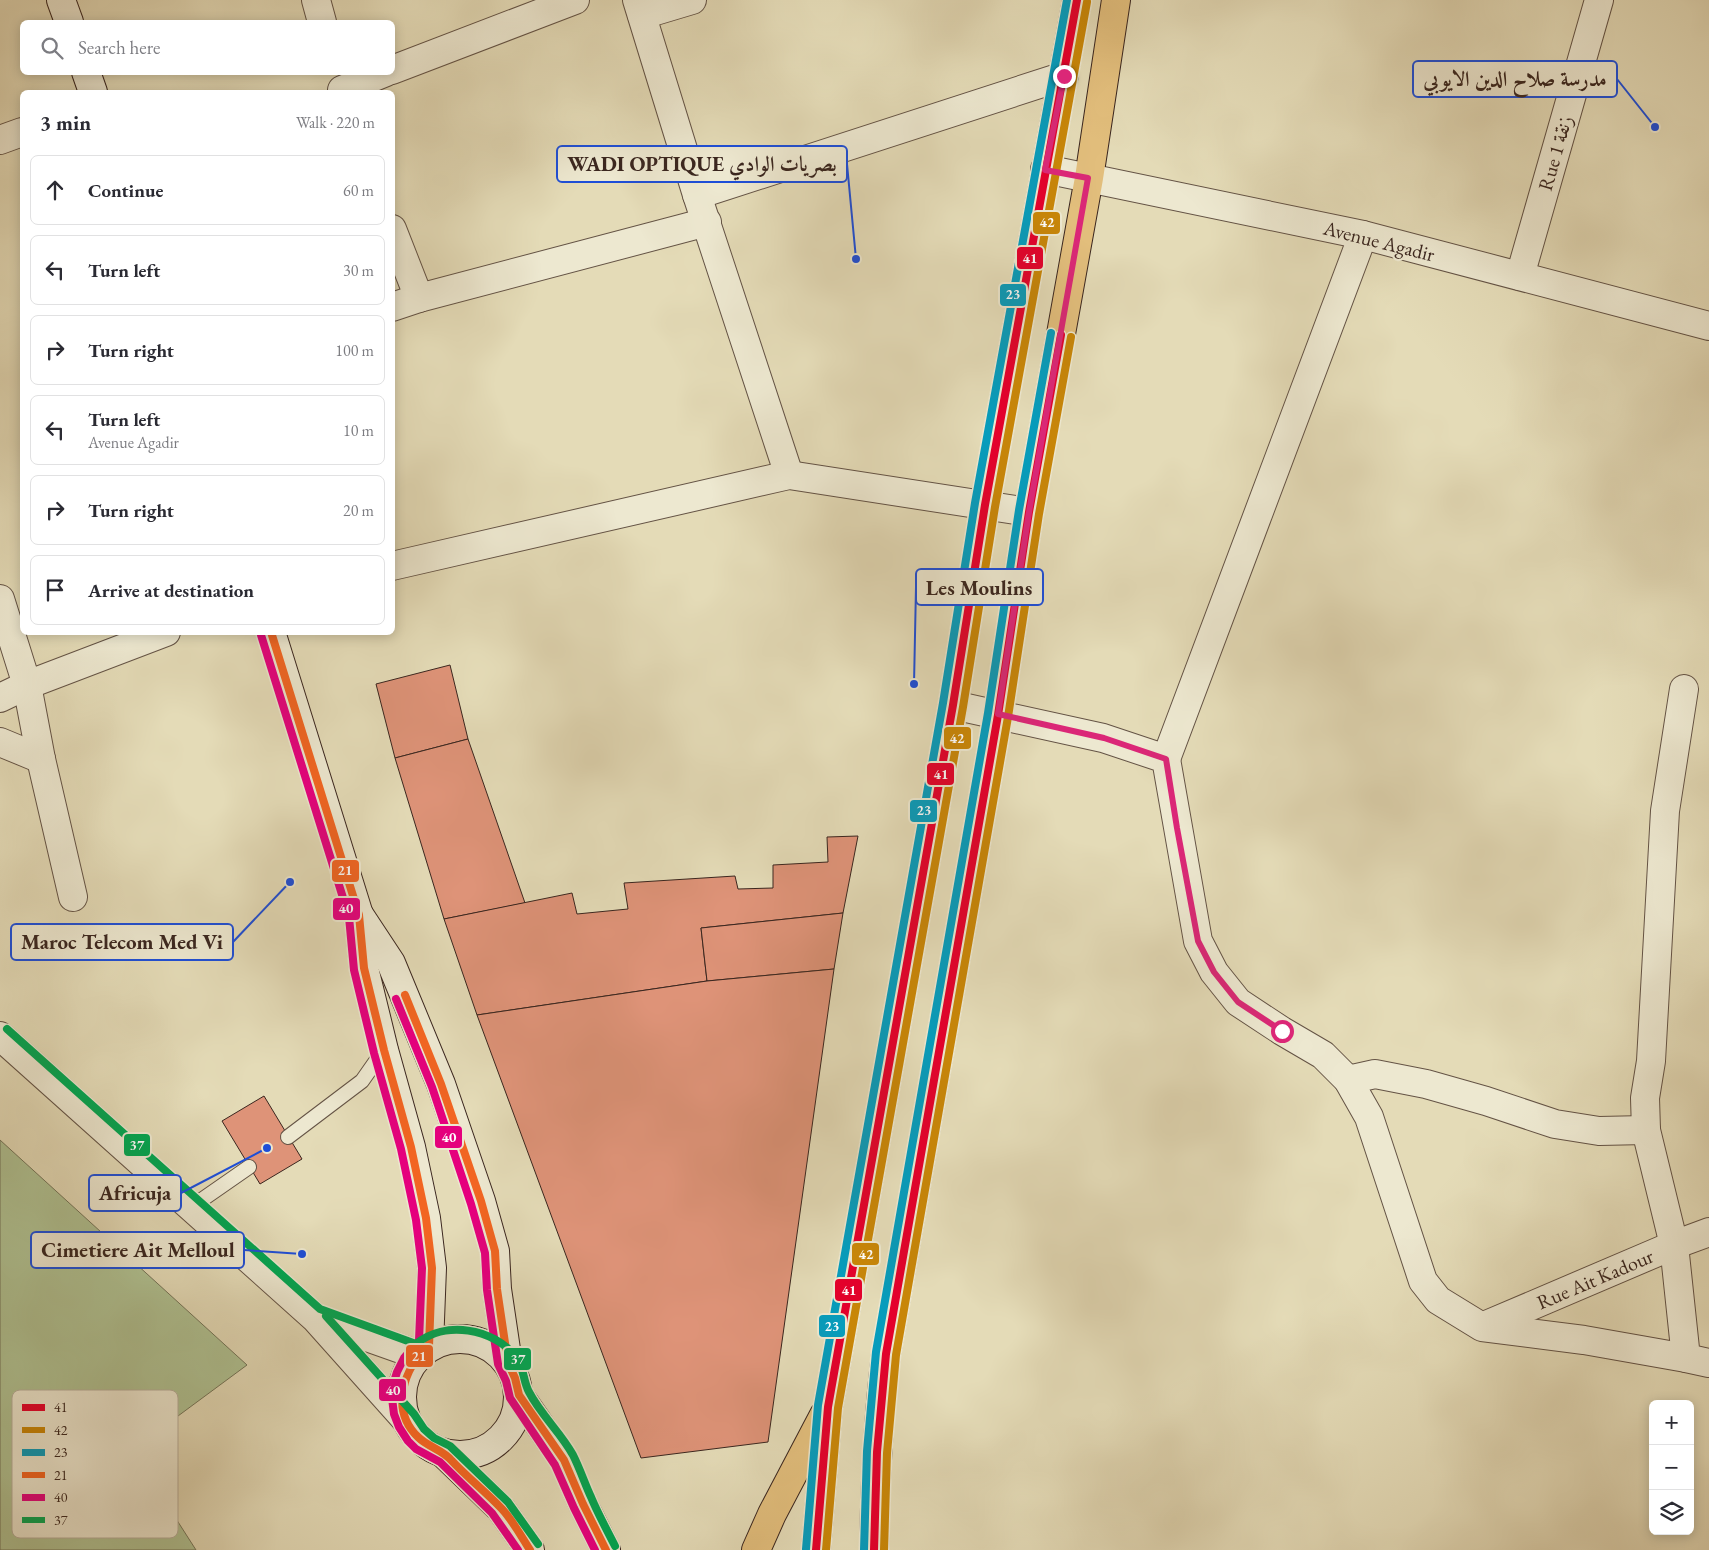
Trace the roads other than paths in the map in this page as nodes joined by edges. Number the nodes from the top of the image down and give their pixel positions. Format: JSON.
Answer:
{"nodes":[{"id":1,"x":61,"y":0,"type":"edge"},
{"id":2,"x":316,"y":0,"type":"edge"},
{"id":3,"x":575,"y":0,"type":"edge"},
{"id":4,"x":692,"y":0,"type":"edge"},
{"id":5,"x":1077,"y":0,"type":"edge"},
{"id":6,"x":1116,"y":0,"type":"edge"},
{"id":7,"x":1599,"y":0,"type":"edge"},
{"id":8,"x":639,"y":7,"type":"edge"},
{"id":9,"x":68,"y":20,"type":"edge"},
{"id":10,"x":321,"y":20,"type":"edge"},
{"id":11,"x":395,"y":69,"type":"edge"},
{"id":12,"x":87,"y":75,"type":"edge"},
{"id":13,"x":376,"y":75,"type":"edge"},
{"id":14,"x":1064,"y":76,"type":"junction"},
{"id":15,"x":341,"y":85,"type":"edge"},
{"id":16,"x":92,"y":90,"type":"edge"},
{"id":17,"x":20,"y":133,"type":"edge"},
{"id":18,"x":0,"y":140,"type":"edge"},
{"id":19,"x":1045,"y":170,"type":"junction"},
{"id":20,"x":1088,"y":178,"type":"junction"},
{"id":21,"x":698,"y":195,"type":"junction"},
{"id":22,"x":707,"y":222,"type":"junction"},
{"id":23,"x":1363,"y":235,"type":"junction"},
{"id":24,"x":395,"y":237,"type":"edge"},
{"id":25,"x":1520,"y":276,"type":"junction"},
{"id":26,"x":419,"y":298,"type":"junction"},
{"id":27,"x":395,"y":306,"type":"edge"},
{"id":28,"x":1709,"y":326,"type":"edge"},
{"id":29,"x":789,"y":475,"type":"junction"},
{"id":30,"x":984,"y":505,"type":"junction"},
{"id":31,"x":1029,"y":512,"type":"junction"},
{"id":32,"x":395,"y":565,"type":"edge"},
{"id":33,"x":0,"y":599,"type":"edge"},
{"id":34,"x":158,"y":635,"type":"edge"},
{"id":35,"x":273,"y":635,"type":"edge"},
{"id":36,"x":27,"y":685,"type":"junction"},
{"id":37,"x":1684,"y":688,"type":"dead end"},
{"id":38,"x":0,"y":698,"type":"edge"},
{"id":39,"x":953,"y":705,"type":"junction"},
{"id":40,"x":998,"y":714,"type":"junction"},
{"id":41,"x":0,"y":742,"type":"edge"},
{"id":42,"x":1166,"y":759,"type":"junction"},
{"id":43,"x":41,"y":760,"type":"junction"},
{"id":44,"x":73,"y":897,"type":"dead end"},
{"id":45,"x":359,"y":915,"type":"junction"},
{"id":46,"x":0,"y":1036,"type":"edge"},
{"id":47,"x":384,"y":1050,"type":"junction"},
{"id":48,"x":1348,"y":1080,"type":"junction"},
{"id":49,"x":1646,"y":1130,"type":"junction"},
{"id":50,"x":288,"y":1137,"type":"dead end"},
{"id":51,"x":250,"y":1167,"type":"dead end"},
{"id":52,"x":190,"y":1208,"type":"junction"},
{"id":53,"x":1709,"y":1232,"type":"edge"},
{"id":54,"x":1674,"y":1246,"type":"junction"},
{"id":55,"x":315,"y":1318,"type":"junction"},
{"id":56,"x":1482,"y":1327,"type":"junction"},
{"id":57,"x":424,"y":1350,"type":"junction"},
{"id":58,"x":1698,"y":1361,"type":"edge"},
{"id":59,"x":508,"y":1363,"type":"junction"},
{"id":60,"x":519,"y":1395,"type":"junction"},
{"id":61,"x":828,"y":1407,"type":"junction"},
{"id":62,"x":407,"y":1421,"type":"junction"},
{"id":63,"x":443,"y":1453,"type":"junction"},
{"id":64,"x":525,"y":1546,"type":"edge"},
{"id":65,"x":606,"y":1550,"type":"edge"},
{"id":66,"x":756,"y":1550,"type":"edge"},
{"id":67,"x":816,"y":1550,"type":"edge"},
{"id":68,"x":874,"y":1550,"type":"edge"}],
"edges":[{"from":1,"to":9,"type":"street"},
{"from":2,"to":10,"type":"street"},
{"from":3,"to":11,"type":"street"},
{"from":4,"to":8,"type":"street"},
{"from":5,"to":14,"type":"main road"},
{"from":6,"to":20,"type":"main road"},
{"from":7,"to":25,"type":"street","name":"Rue 1 زنقة"},
{"from":8,"to":21,"type":"street"},
{"from":12,"to":16,"type":"street"},
{"from":13,"to":15,"type":"street"},
{"from":14,"to":19,"type":"main road"},
{"from":14,"to":21,"type":"street"},
{"from":17,"to":18,"type":"street"},
{"from":19,"to":20,"type":"street","name":"Avenue Agadir"},
{"from":19,"to":30,"type":"main road"},
{"from":20,"to":23,"type":"street","name":"Avenue Agadir"},
{"from":20,"to":31,"type":"main road"},
{"from":21,"to":22,"type":"street"},
{"from":22,"to":26,"type":"street"},
{"from":22,"to":29,"type":"street"},
{"from":23,"to":25,"type":"street","name":"Avenue Agadir"},
{"from":23,"to":42,"type":"street"},
{"from":24,"to":26,"type":"street"},
{"from":25,"to":28,"type":"street","name":"Avenue Agadir"},
{"from":26,"to":27,"type":"street"},
{"from":29,"to":30,"type":"street"},
{"from":29,"to":32,"type":"street"},
{"from":30,"to":31,"type":"street"},
{"from":30,"to":39,"type":"main road"},
{"from":31,"to":40,"type":"main road"},
{"from":33,"to":36,"type":"street"},
{"from":34,"to":36,"type":"street"},
{"from":35,"to":45,"type":"street"},
{"from":36,"to":38,"type":"street"},
{"from":36,"to":43,"type":"street"},
{"from":37,"to":49,"type":"street"},
{"from":39,"to":40,"type":"street"},
{"from":39,"to":61,"type":"main road"},
{"from":40,"to":42,"type":"street"},
{"from":40,"to":68,"type":"main road"},
{"from":41,"to":43,"type":"street"},
{"from":42,"to":48,"type":"street"},
{"from":43,"to":44,"type":"street"},
{"from":45,"to":47,"type":"street"},
{"from":45,"to":59,"type":"street"},
{"from":46,"to":52,"type":"street"},
{"from":47,"to":50,"type":"lane"},
{"from":47,"to":57,"type":"street"},
{"from":48,"to":49,"type":"street"},
{"from":48,"to":56,"type":"street"},
{"from":49,"to":54,"type":"street"},
{"from":51,"to":52,"type":"lane"},
{"from":52,"to":55,"type":"street"},
{"from":53,"to":54,"type":"street","name":"Rue Ait Kadour"},
{"from":54,"to":56,"type":"street","name":"Rue Ait Kadour"},
{"from":54,"to":58,"type":"street"},
{"from":55,"to":57,"type":"street"},
{"from":55,"to":62,"type":"street"},
{"from":56,"to":58,"type":"street"},
{"from":57,"to":59,"type":"street"},
{"from":57,"to":62,"type":"street"},
{"from":59,"to":60,"type":"street"},
{"from":60,"to":63,"type":"street"},
{"from":60,"to":65,"type":"street"},
{"from":61,"to":66,"type":"main road"},
{"from":61,"to":67,"type":"main road"},
{"from":62,"to":63,"type":"street"},
{"from":63,"to":64,"type":"street"}]}
